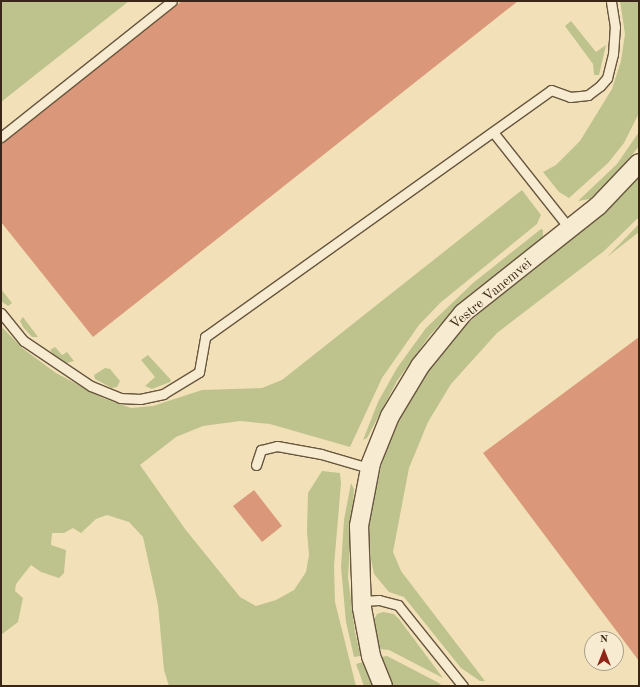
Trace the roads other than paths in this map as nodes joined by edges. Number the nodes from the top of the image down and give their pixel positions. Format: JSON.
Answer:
{"nodes":[{"id":1,"x":172,"y":1,"type":"edge"},
{"id":2,"x":611,"y":1,"type":"edge"},
{"id":3,"x":493,"y":132,"type":"junction"},
{"id":4,"x":1,"y":137,"type":"edge"},
{"id":5,"x":639,"y":163,"type":"edge"},
{"id":6,"x":570,"y":229,"type":"junction"},
{"id":7,"x":1,"y":313,"type":"edge"},
{"id":8,"x":256,"y":465,"type":"dead end"},
{"id":9,"x":370,"y":468,"type":"junction"},
{"id":10,"x":362,"y":601,"type":"junction"},
{"id":11,"x":382,"y":686,"type":"edge"},
{"id":12,"x":463,"y":686,"type":"edge"}],
"edges":[{"from":1,"to":4,"type":"lane"},
{"from":2,"to":3,"type":"lane"},
{"from":3,"to":6,"type":"lane"},
{"from":3,"to":7,"type":"lane"},
{"from":5,"to":6,"type":"street","name":"Vestre Vanemvei"},
{"from":6,"to":9,"type":"street","name":"Vestre Vanemvei"},
{"from":8,"to":9,"type":"lane"},
{"from":9,"to":10,"type":"street","name":"Vestre Vanemvei"},
{"from":10,"to":11,"type":"street","name":"Vestre Vanemvei"},
{"from":10,"to":12,"type":"lane"}]}
